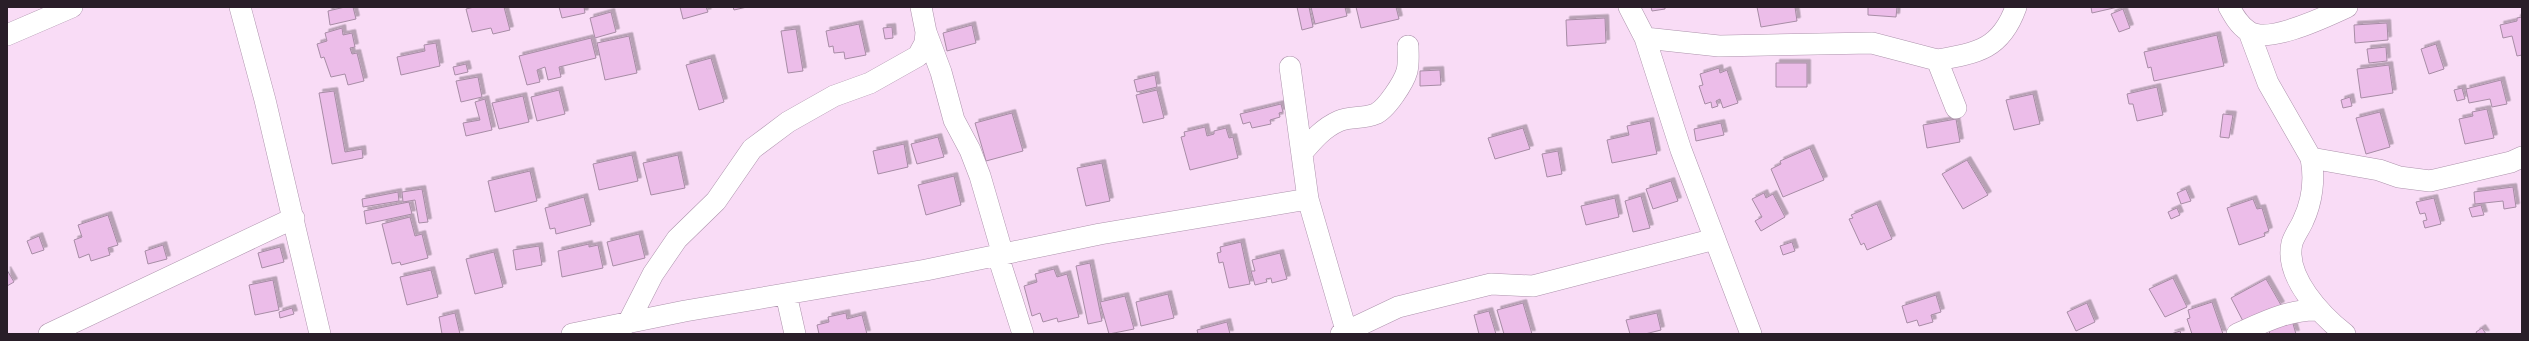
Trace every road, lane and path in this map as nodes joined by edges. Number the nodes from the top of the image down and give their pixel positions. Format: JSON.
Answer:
{"nodes":[{"id":1,"x":72,"y":7,"type":"edge"},
{"id":2,"x":240,"y":7,"type":"edge"},
{"id":3,"x":921,"y":7,"type":"edge"},
{"id":4,"x":1629,"y":7,"type":"edge"},
{"id":5,"x":2016,"y":7,"type":"edge"},
{"id":6,"x":2229,"y":7,"type":"edge"},
{"id":7,"x":2347,"y":7,"type":"edge"},
{"id":8,"x":926,"y":32,"type":"junction"},
{"id":9,"x":2249,"y":32,"type":"junction"},
{"id":10,"x":7,"y":35,"type":"edge"},
{"id":11,"x":1645,"y":38,"type":"junction"},
{"id":12,"x":1408,"y":46,"type":"dead end"},
{"id":13,"x":1937,"y":60,"type":"junction"},
{"id":14,"x":1290,"y":67,"type":"dead end"},
{"id":15,"x":1956,"y":108,"type":"dead end"},
{"id":16,"x":1302,"y":153,"type":"junction"},
{"id":17,"x":2522,"y":157,"type":"edge"},
{"id":18,"x":2311,"y":158,"type":"junction"},
{"id":19,"x":1308,"y":199,"type":"junction"},
{"id":20,"x":294,"y":218,"type":"junction"},
{"id":21,"x":1715,"y":239,"type":"junction"},
{"id":22,"x":1001,"y":255,"type":"junction"},
{"id":23,"x":786,"y":294,"type":"junction"},
{"id":24,"x":2319,"y":310,"type":"junction"},
{"id":25,"x":628,"y":323,"type":"junction"},
{"id":26,"x":1344,"y":332,"type":"edge"},
{"id":27,"x":50,"y":334,"type":"edge"},
{"id":28,"x":320,"y":334,"type":"edge"},
{"id":29,"x":572,"y":334,"type":"edge"},
{"id":30,"x":795,"y":334,"type":"edge"},
{"id":31,"x":1023,"y":334,"type":"edge"},
{"id":32,"x":1751,"y":334,"type":"edge"},
{"id":33,"x":2238,"y":334,"type":"edge"},
{"id":34,"x":2345,"y":334,"type":"edge"}],
"edges":[{"from":1,"to":10,"type":"street"},
{"from":2,"to":20,"type":"street"},
{"from":3,"to":8,"type":"street"},
{"from":4,"to":11,"type":"street"},
{"from":5,"to":13,"type":"street"},
{"from":6,"to":9,"type":"street"},
{"from":7,"to":9,"type":"street"},
{"from":8,"to":22,"type":"street"},
{"from":8,"to":25,"type":"street"},
{"from":9,"to":18,"type":"street"},
{"from":11,"to":13,"type":"street"},
{"from":11,"to":21,"type":"street"},
{"from":12,"to":16,"type":"street"},
{"from":13,"to":15,"type":"street"},
{"from":14,"to":16,"type":"street"},
{"from":16,"to":19,"type":"street"},
{"from":17,"to":18,"type":"street"},
{"from":18,"to":24,"type":"street"},
{"from":19,"to":22,"type":"street"},
{"from":19,"to":26,"type":"street"},
{"from":20,"to":27,"type":"street"},
{"from":20,"to":28,"type":"street"},
{"from":21,"to":26,"type":"street"},
{"from":21,"to":32,"type":"street"},
{"from":22,"to":23,"type":"street"},
{"from":22,"to":31,"type":"street"},
{"from":23,"to":25,"type":"street"},
{"from":23,"to":30,"type":"street"},
{"from":24,"to":33,"type":"street"},
{"from":24,"to":34,"type":"street"},
{"from":25,"to":29,"type":"street"}]}
